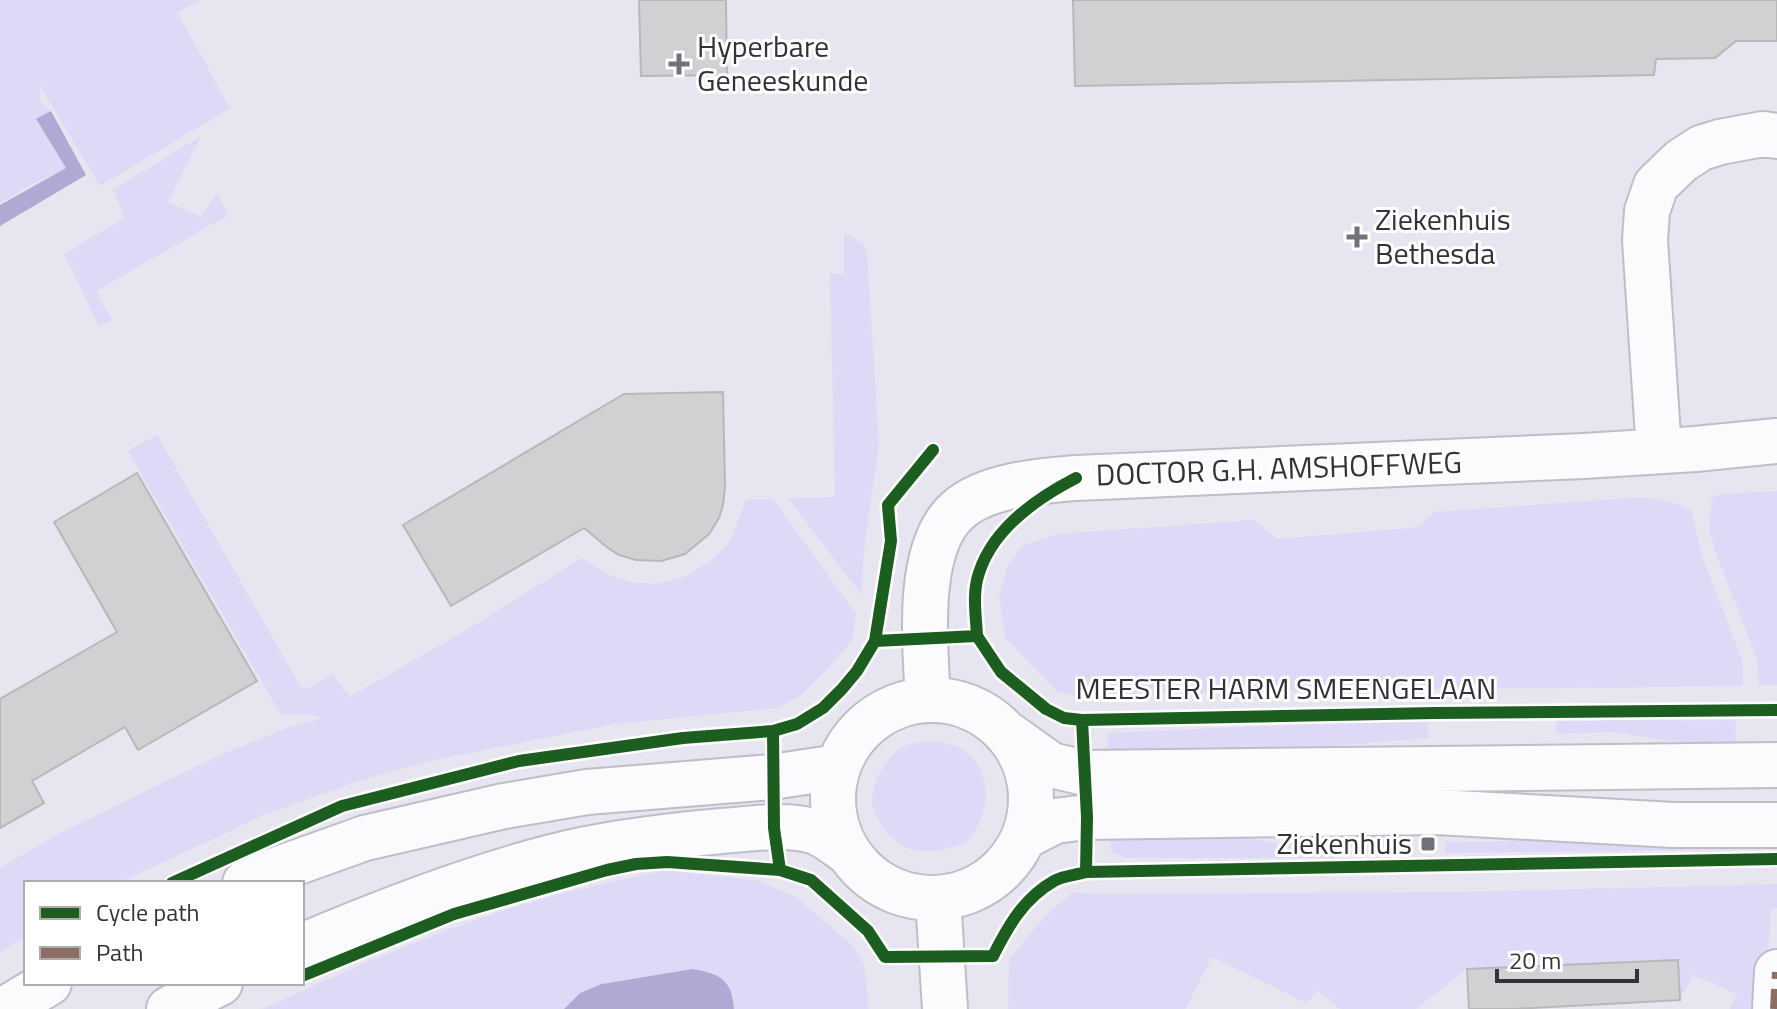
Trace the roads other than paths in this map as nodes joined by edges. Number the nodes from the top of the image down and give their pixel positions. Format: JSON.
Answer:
{"nodes":[{"id":1,"x":1777,"y":136,"type":"edge"},
{"id":2,"x":1777,"y":441,"type":"edge"},
{"id":3,"x":1659,"y":451,"type":"junction"},
{"id":4,"x":928,"y":699,"type":"junction"},
{"id":5,"x":1009,"y":735,"type":"junction"},
{"id":6,"x":1777,"y":765,"type":"edge"},
{"id":7,"x":838,"y":767,"type":"junction"},
{"id":8,"x":1777,"y":825,"type":"edge"},
{"id":9,"x":1024,"y":837,"type":"junction"},
{"id":10,"x":849,"y":853,"type":"junction"},
{"id":11,"x":250,"y":881,"type":"edge"},
{"id":12,"x":938,"y":898,"type":"junction"},
{"id":13,"x":304,"y":945,"type":"edge"},
{"id":14,"x":1777,"y":972,"type":"edge"},
{"id":15,"x":46,"y":985,"type":"edge"},
{"id":16,"x":216,"y":985,"type":"edge"},
{"id":17,"x":5,"y":1009,"type":"edge"},
{"id":18,"x":169,"y":1009,"type":"edge"},
{"id":19,"x":945,"y":1009,"type":"edge"},
{"id":20,"x":1775,"y":1009,"type":"edge"}],
"edges":[{"from":1,"to":3,"type":"street"},
{"from":2,"to":3,"type":"street","name":"DOCTOR G.H. AMSHOFFWEG"},
{"from":3,"to":4,"type":"street","name":"DOCTOR G.H. AMSHOFFWEG"},
{"from":4,"to":5,"type":"street"},
{"from":4,"to":7,"type":"street"},
{"from":5,"to":6,"type":"street"},
{"from":5,"to":9,"type":"street"},
{"from":7,"to":10,"type":"street"},
{"from":7,"to":11,"type":"street"},
{"from":8,"to":9,"type":"street"},
{"from":9,"to":12,"type":"street"},
{"from":10,"to":12,"type":"street"},
{"from":10,"to":13,"type":"street"},
{"from":12,"to":19,"type":"street"},
{"from":14,"to":20,"type":"street"},
{"from":15,"to":17,"type":"street"},
{"from":16,"to":18,"type":"street"}]}
